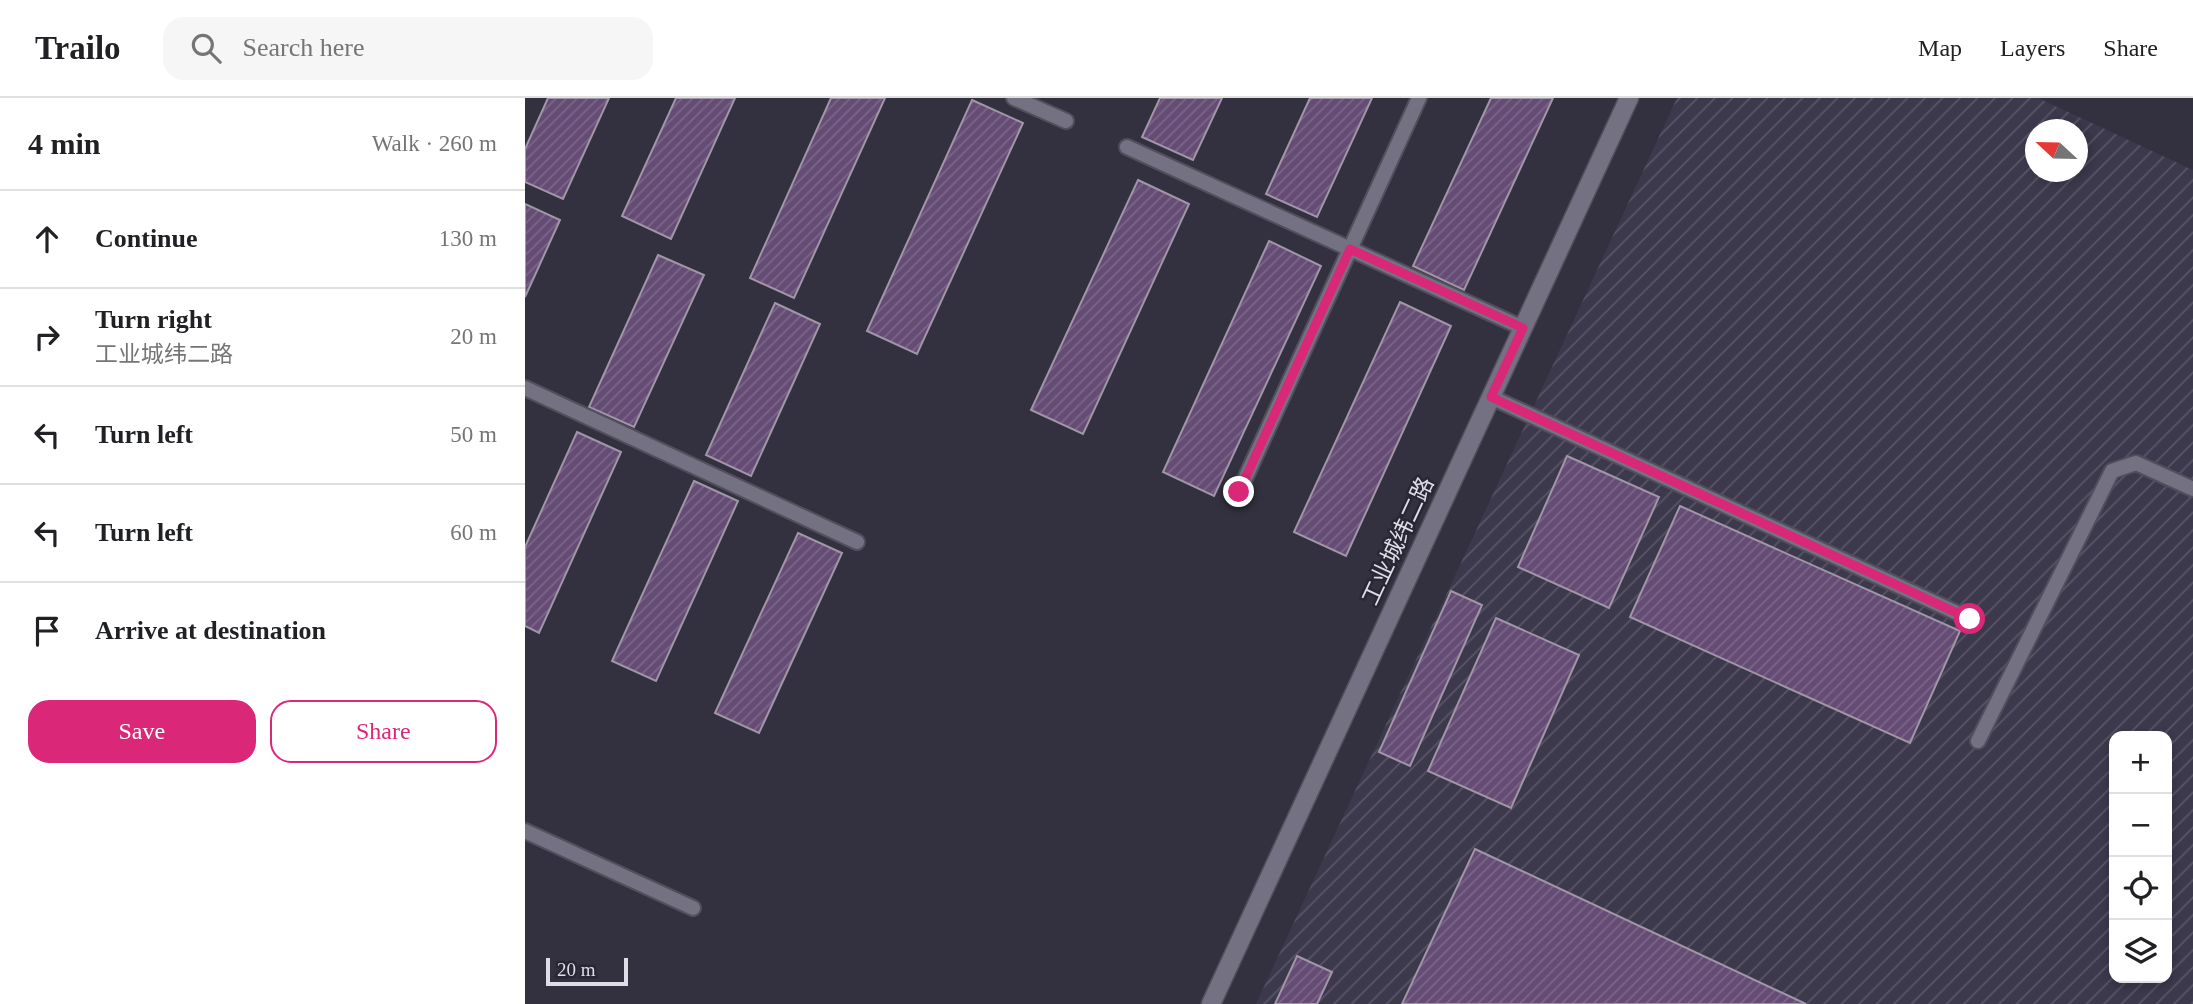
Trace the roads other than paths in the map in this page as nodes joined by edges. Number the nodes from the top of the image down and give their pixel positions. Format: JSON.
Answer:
{"nodes":[{"id":1,"x":1014,"y":98,"type":"edge"},
{"id":2,"x":1419,"y":98,"type":"edge"},
{"id":3,"x":1629,"y":98,"type":"edge"},
{"id":4,"x":1066,"y":121,"type":"dead end"},
{"id":5,"x":1127,"y":147,"type":"dead end"},
{"id":6,"x":1350,"y":249,"type":"junction"},
{"id":7,"x":1523,"y":328,"type":"junction"},
{"id":8,"x":525,"y":388,"type":"edge"},
{"id":9,"x":1491,"y":397,"type":"junction"},
{"id":10,"x":2193,"y":489,"type":"edge"},
{"id":11,"x":1239,"y":492,"type":"dead end"},
{"id":12,"x":857,"y":542,"type":"dead end"},
{"id":13,"x":1970,"y":619,"type":"dead end"},
{"id":14,"x":1978,"y":741,"type":"dead end"},
{"id":15,"x":525,"y":831,"type":"edge"},
{"id":16,"x":692,"y":908,"type":"dead end"},
{"id":17,"x":1211,"y":1004,"type":"edge"}],
"edges":[{"from":1,"to":4,"type":"lane"},
{"from":2,"to":6,"type":"lane"},
{"from":3,"to":7,"type":"street","name":"工业城纬二路"},
{"from":5,"to":6,"type":"lane"},
{"from":6,"to":7,"type":"lane"},
{"from":6,"to":11,"type":"lane"},
{"from":7,"to":9,"type":"street","name":"工业城纬二路"},
{"from":8,"to":12,"type":"lane"},
{"from":9,"to":13,"type":"lane"},
{"from":9,"to":17,"type":"street","name":"工业城纬二路"},
{"from":10,"to":14,"type":"lane"},
{"from":15,"to":16,"type":"lane"}]}
